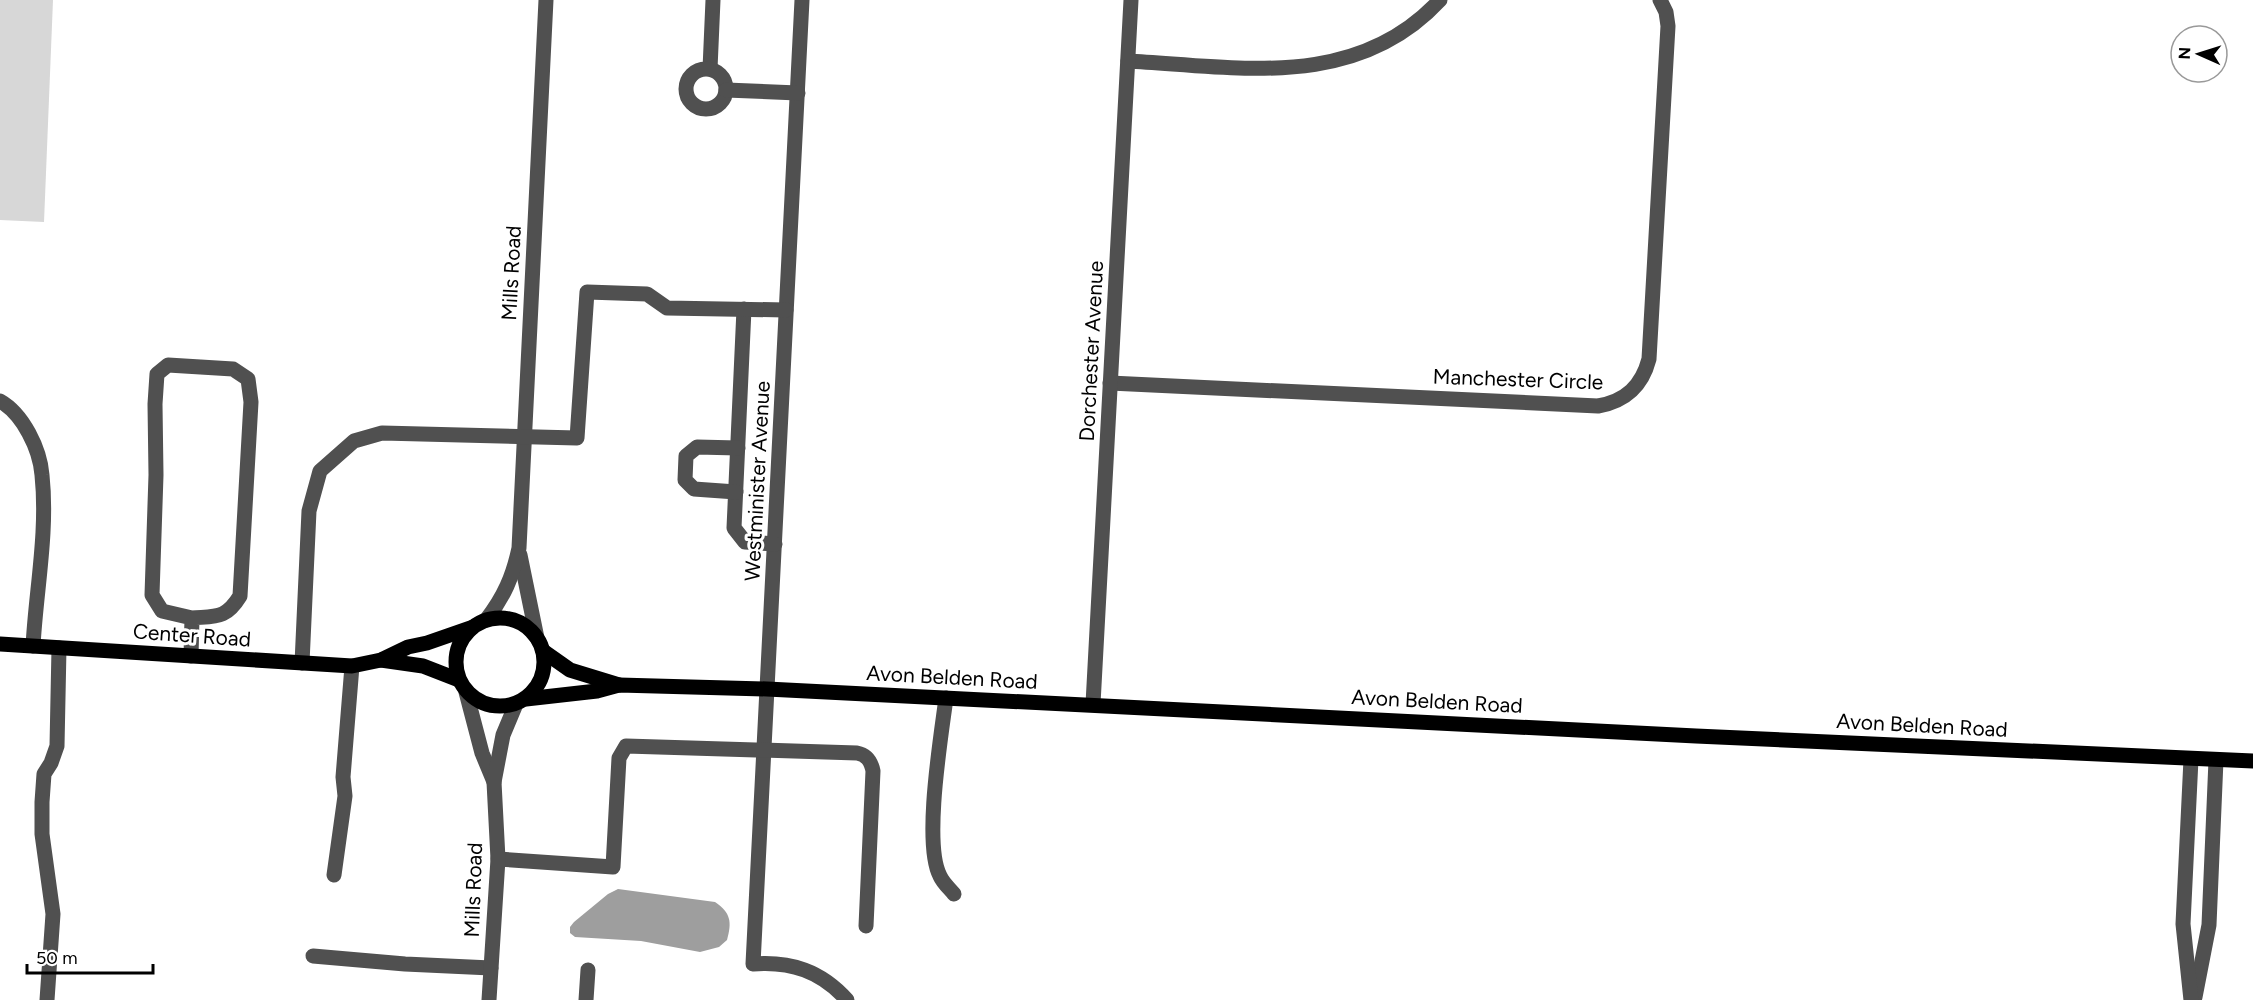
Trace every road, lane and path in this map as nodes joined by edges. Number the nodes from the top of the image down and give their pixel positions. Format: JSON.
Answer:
{"nodes":[{"id":1,"x":546,"y":0,"type":"edge"},
{"id":2,"x":713,"y":0,"type":"edge"},
{"id":3,"x":802,"y":0,"type":"edge"},
{"id":4,"x":1131,"y":0,"type":"edge"},
{"id":5,"x":1440,"y":0,"type":"edge"},
{"id":6,"x":1660,"y":0,"type":"edge"},
{"id":7,"x":1128,"y":61,"type":"junction"},
{"id":8,"x":710,"y":69,"type":"junction"},
{"id":9,"x":726,"y":90,"type":"junction"},
{"id":10,"x":798,"y":93,"type":"junction"},
{"id":11,"x":744,"y":309,"type":"junction"},
{"id":12,"x":786,"y":310,"type":"junction"},
{"id":13,"x":1110,"y":383,"type":"junction"},
{"id":14,"x":0,"y":401,"type":"edge"},
{"id":15,"x":525,"y":435,"type":"junction"},
{"id":16,"x":738,"y":448,"type":"junction"},
{"id":17,"x":735,"y":492,"type":"junction"},
{"id":18,"x":775,"y":544,"type":"junction"},
{"id":19,"x":519,"y":548,"type":"junction"},
{"id":20,"x":192,"y":618,"type":"junction"},
{"id":21,"x":479,"y":623,"type":"junction"},
{"id":22,"x":540,"y":644,"type":"junction"},
{"id":23,"x":0,"y":645,"type":"edge"},
{"id":24,"x":33,"y":646,"type":"junction"},
{"id":25,"x":59,"y":648,"type":"junction"},
{"id":26,"x":191,"y":656,"type":"junction"},
{"id":27,"x":381,"y":660,"type":"junction"},
{"id":28,"x":302,"y":663,"type":"junction"},
{"id":29,"x":352,"y":666,"type":"junction"},
{"id":30,"x":619,"y":685,"type":"junction"},
{"id":31,"x":462,"y":686,"type":"junction"},
{"id":32,"x":767,"y":689,"type":"junction"},
{"id":33,"x":946,"y":698,"type":"junction"},
{"id":34,"x":521,"y":702,"type":"junction"},
{"id":35,"x":1093,"y":704,"type":"junction"},
{"id":36,"x":764,"y":749,"type":"junction"},
{"id":37,"x":2191,"y":759,"type":"junction"},
{"id":38,"x":2216,"y":760,"type":"junction"},
{"id":39,"x":2253,"y":761,"type":"edge"},
{"id":40,"x":494,"y":782,"type":"junction"},
{"id":41,"x":498,"y":859,"type":"junction"},
{"id":42,"x":334,"y":875,"type":"dead end"},
{"id":43,"x":954,"y":894,"type":"dead end"},
{"id":44,"x":866,"y":926,"type":"dead end"},
{"id":45,"x":313,"y":956,"type":"dead end"},
{"id":46,"x":491,"y":968,"type":"junction"},
{"id":47,"x":588,"y":970,"type":"dead end"},
{"id":48,"x":47,"y":1000,"type":"edge"},
{"id":49,"x":489,"y":1000,"type":"edge"},
{"id":50,"x":586,"y":1000,"type":"edge"},
{"id":51,"x":847,"y":1000,"type":"edge"},
{"id":52,"x":2193,"y":1000,"type":"edge"}],
"edges":[{"from":1,"to":15,"type":"street","name":"Mills Road"},
{"from":2,"to":8,"type":"street"},
{"from":3,"to":10,"type":"street","name":"Westminister Avenue"},
{"from":4,"to":7,"type":"street","name":"Dorchester Avenue"},
{"from":5,"to":7,"type":"street"},
{"from":6,"to":13,"type":"street","name":"Manchester Circle"},
{"from":7,"to":13,"type":"street","name":"Dorchester Avenue"},
{"from":8,"to":9,"type":"street"},
{"from":8,"to":9,"type":"street"},
{"from":9,"to":10,"type":"street"},
{"from":10,"to":12,"type":"street","name":"Westminister Avenue"},
{"from":11,"to":12,"type":"street"},
{"from":11,"to":15,"type":"street"},
{"from":11,"to":16,"type":"street"},
{"from":12,"to":18,"type":"street","name":"Westminister Avenue"},
{"from":13,"to":35,"type":"street","name":"Dorchester Avenue"},
{"from":14,"to":24,"type":"street"},
{"from":15,"to":19,"type":"street","name":"Mills Road"},
{"from":15,"to":28,"type":"street"},
{"from":16,"to":17,"type":"street"},
{"from":16,"to":17,"type":"street"},
{"from":17,"to":18,"type":"street"},
{"from":18,"to":32,"type":"street","name":"Westminister Avenue"},
{"from":19,"to":21,"type":"street","name":"Mills Road"},
{"from":19,"to":22,"type":"street","name":"Mills Road"},
{"from":20,"to":20,"type":"street"},
{"from":20,"to":26,"type":"street"},
{"from":21,"to":22,"type":"main road"},
{"from":21,"to":27,"type":"main road","name":"Center Road"},
{"from":21,"to":31,"type":"main road"},
{"from":22,"to":30,"type":"main road","name":"Avon Belden Road"},
{"from":22,"to":34,"type":"main road"},
{"from":23,"to":24,"type":"main road","name":"Center Road"},
{"from":24,"to":25,"type":"main road","name":"Center Road"},
{"from":25,"to":26,"type":"main road","name":"Center Road"},
{"from":25,"to":48,"type":"street"},
{"from":26,"to":28,"type":"main road","name":"Center Road"},
{"from":27,"to":29,"type":"main road","name":"Center Road"},
{"from":27,"to":31,"type":"main road","name":"Center Road"},
{"from":28,"to":29,"type":"main road","name":"Center Road"},
{"from":29,"to":42,"type":"street"},
{"from":30,"to":32,"type":"main road","name":"Avon Belden Road"},
{"from":30,"to":34,"type":"main road","name":"Avon Belden Road"},
{"from":31,"to":34,"type":"main road"},
{"from":31,"to":40,"type":"street","name":"Mills Road"},
{"from":32,"to":33,"type":"main road","name":"Avon Belden Road"},
{"from":32,"to":36,"type":"street","name":"Westminister Avenue"},
{"from":33,"to":35,"type":"main road","name":"Avon Belden Road"},
{"from":33,"to":43,"type":"street"},
{"from":34,"to":40,"type":"street","name":"Mills Road"},
{"from":35,"to":37,"type":"main road","name":"Avon Belden Road"},
{"from":36,"to":41,"type":"street"},
{"from":36,"to":44,"type":"street"},
{"from":36,"to":51,"type":"street","name":"Westminister Avenue"},
{"from":37,"to":38,"type":"main road","name":"Avon Belden Road"},
{"from":37,"to":52,"type":"street"},
{"from":38,"to":39,"type":"main road","name":"Avon Belden Road"},
{"from":38,"to":52,"type":"street"},
{"from":40,"to":41,"type":"street","name":"Mills Road"},
{"from":41,"to":46,"type":"street","name":"Mills Road"},
{"from":45,"to":46,"type":"street"},
{"from":46,"to":49,"type":"street","name":"Mills Road"},
{"from":47,"to":50,"type":"street"}]}
